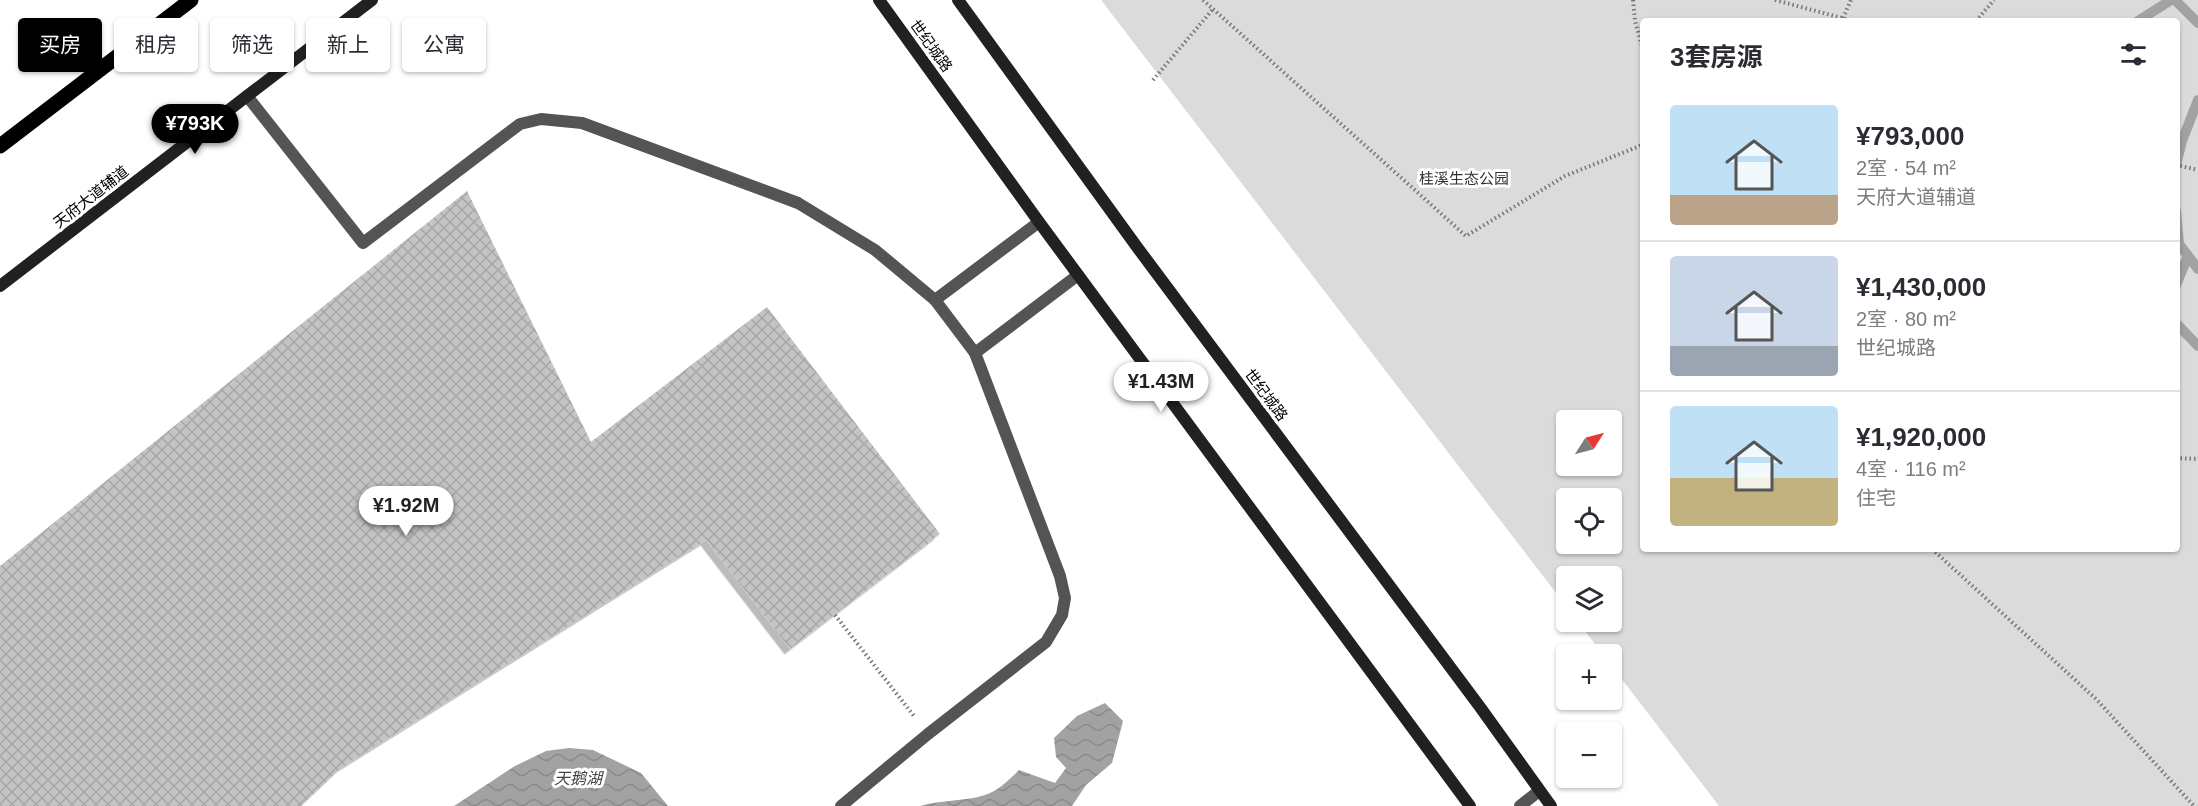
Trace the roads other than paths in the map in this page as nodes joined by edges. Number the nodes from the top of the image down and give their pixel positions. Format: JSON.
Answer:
{"nodes":[{"id":1,"x":191,"y":0,"type":"edge"},
{"id":2,"x":372,"y":0,"type":"edge"},
{"id":3,"x":879,"y":0,"type":"edge"},
{"id":4,"x":958,"y":0,"type":"edge"},
{"id":5,"x":247,"y":96,"type":"junction"},
{"id":6,"x":0,"y":147,"type":"edge"},
{"id":7,"x":1039,"y":222,"type":"junction"},
{"id":8,"x":1078,"y":275,"type":"junction"},
{"id":9,"x":0,"y":286,"type":"edge"},
{"id":10,"x":935,"y":300,"type":"junction"},
{"id":11,"x":975,"y":352,"type":"junction"},
{"id":12,"x":1539,"y":791,"type":"junction"},
{"id":13,"x":841,"y":806,"type":"edge"},
{"id":14,"x":1470,"y":806,"type":"edge"},
{"id":15,"x":1520,"y":806,"type":"edge"},
{"id":16,"x":1551,"y":806,"type":"edge"}],
"edges":[{"from":1,"to":6,"type":"main road"},
{"from":2,"to":5,"type":"main road","name":"天府大道辅道"},
{"from":3,"to":7,"type":"main road","name":"世纪城路"},
{"from":4,"to":12,"type":"main road","name":"世纪城路"},
{"from":5,"to":9,"type":"main road","name":"天府大道辅道"},
{"from":5,"to":10,"type":"lane"},
{"from":7,"to":8,"type":"main road","name":"世纪城路"},
{"from":7,"to":10,"type":"lane"},
{"from":8,"to":11,"type":"lane"},
{"from":8,"to":14,"type":"main road","name":"世纪城路"},
{"from":10,"to":11,"type":"lane"},
{"from":11,"to":13,"type":"lane"},
{"from":12,"to":15,"type":"lane"},
{"from":12,"to":16,"type":"main road","name":"世纪城路"}]}
